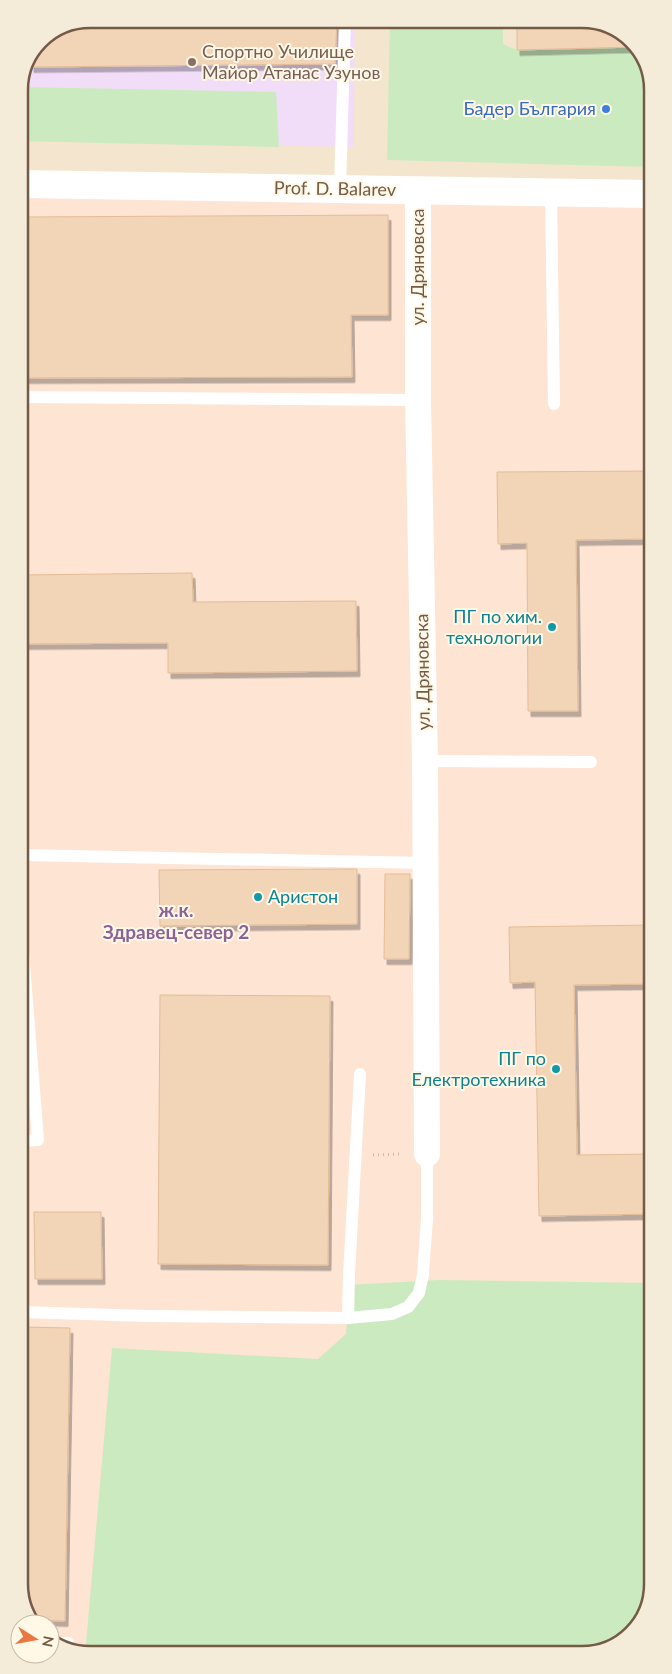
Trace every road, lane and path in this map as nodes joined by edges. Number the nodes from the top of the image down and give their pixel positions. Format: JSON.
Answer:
{"nodes":[{"id":1,"x":345,"y":28,"type":"edge"},
{"id":2,"x":28,"y":184,"type":"edge"},
{"id":3,"x":340,"y":189,"type":"junction"},
{"id":4,"x":418,"y":190,"type":"junction"},
{"id":5,"x":550,"y":192,"type":"junction"},
{"id":6,"x":644,"y":194,"type":"edge"},
{"id":7,"x":28,"y":397,"type":"edge"},
{"id":8,"x":418,"y":400,"type":"junction"},
{"id":9,"x":554,"y":404,"type":"dead end"},
{"id":10,"x":425,"y":761,"type":"junction"},
{"id":11,"x":591,"y":762,"type":"dead end"},
{"id":12,"x":28,"y":856,"type":"edge"},
{"id":13,"x":425,"y":863,"type":"junction"},
{"id":14,"x":28,"y":1014,"type":"edge"},
{"id":15,"x":360,"y":1074,"type":"dead end"},
{"id":16,"x":28,"y":1141,"type":"edge"},
{"id":17,"x":427,"y":1154,"type":"junction"},
{"id":18,"x":356,"y":1155,"type":"junction"},
{"id":19,"x":28,"y":1312,"type":"edge"},
{"id":20,"x":348,"y":1318,"type":"junction"}],
"edges":[{"from":1,"to":3,"type":"lane"},
{"from":2,"to":3,"type":"street","name":"Prof. D. Balarev"},
{"from":3,"to":4,"type":"street","name":"Prof. D. Balarev"},
{"from":4,"to":5,"type":"street","name":"Prof. D. Balarev"},
{"from":4,"to":8,"type":"street","name":"ул. Дряновска"},
{"from":5,"to":6,"type":"street","name":"Prof. D. Balarev"},
{"from":5,"to":9,"type":"lane"},
{"from":7,"to":8,"type":"lane"},
{"from":8,"to":10,"type":"street","name":"ул. Дряновска"},
{"from":10,"to":11,"type":"lane"},
{"from":10,"to":13,"type":"street","name":"ул. Дряновска"},
{"from":12,"to":13,"type":"lane"},
{"from":13,"to":17,"type":"street","name":"ул. Дряновска"},
{"from":14,"to":16,"type":"lane"},
{"from":15,"to":18,"type":"lane"},
{"from":17,"to":18,"type":"path"},
{"from":17,"to":20,"type":"lane"},
{"from":18,"to":20,"type":"lane"},
{"from":19,"to":20,"type":"lane"}]}
